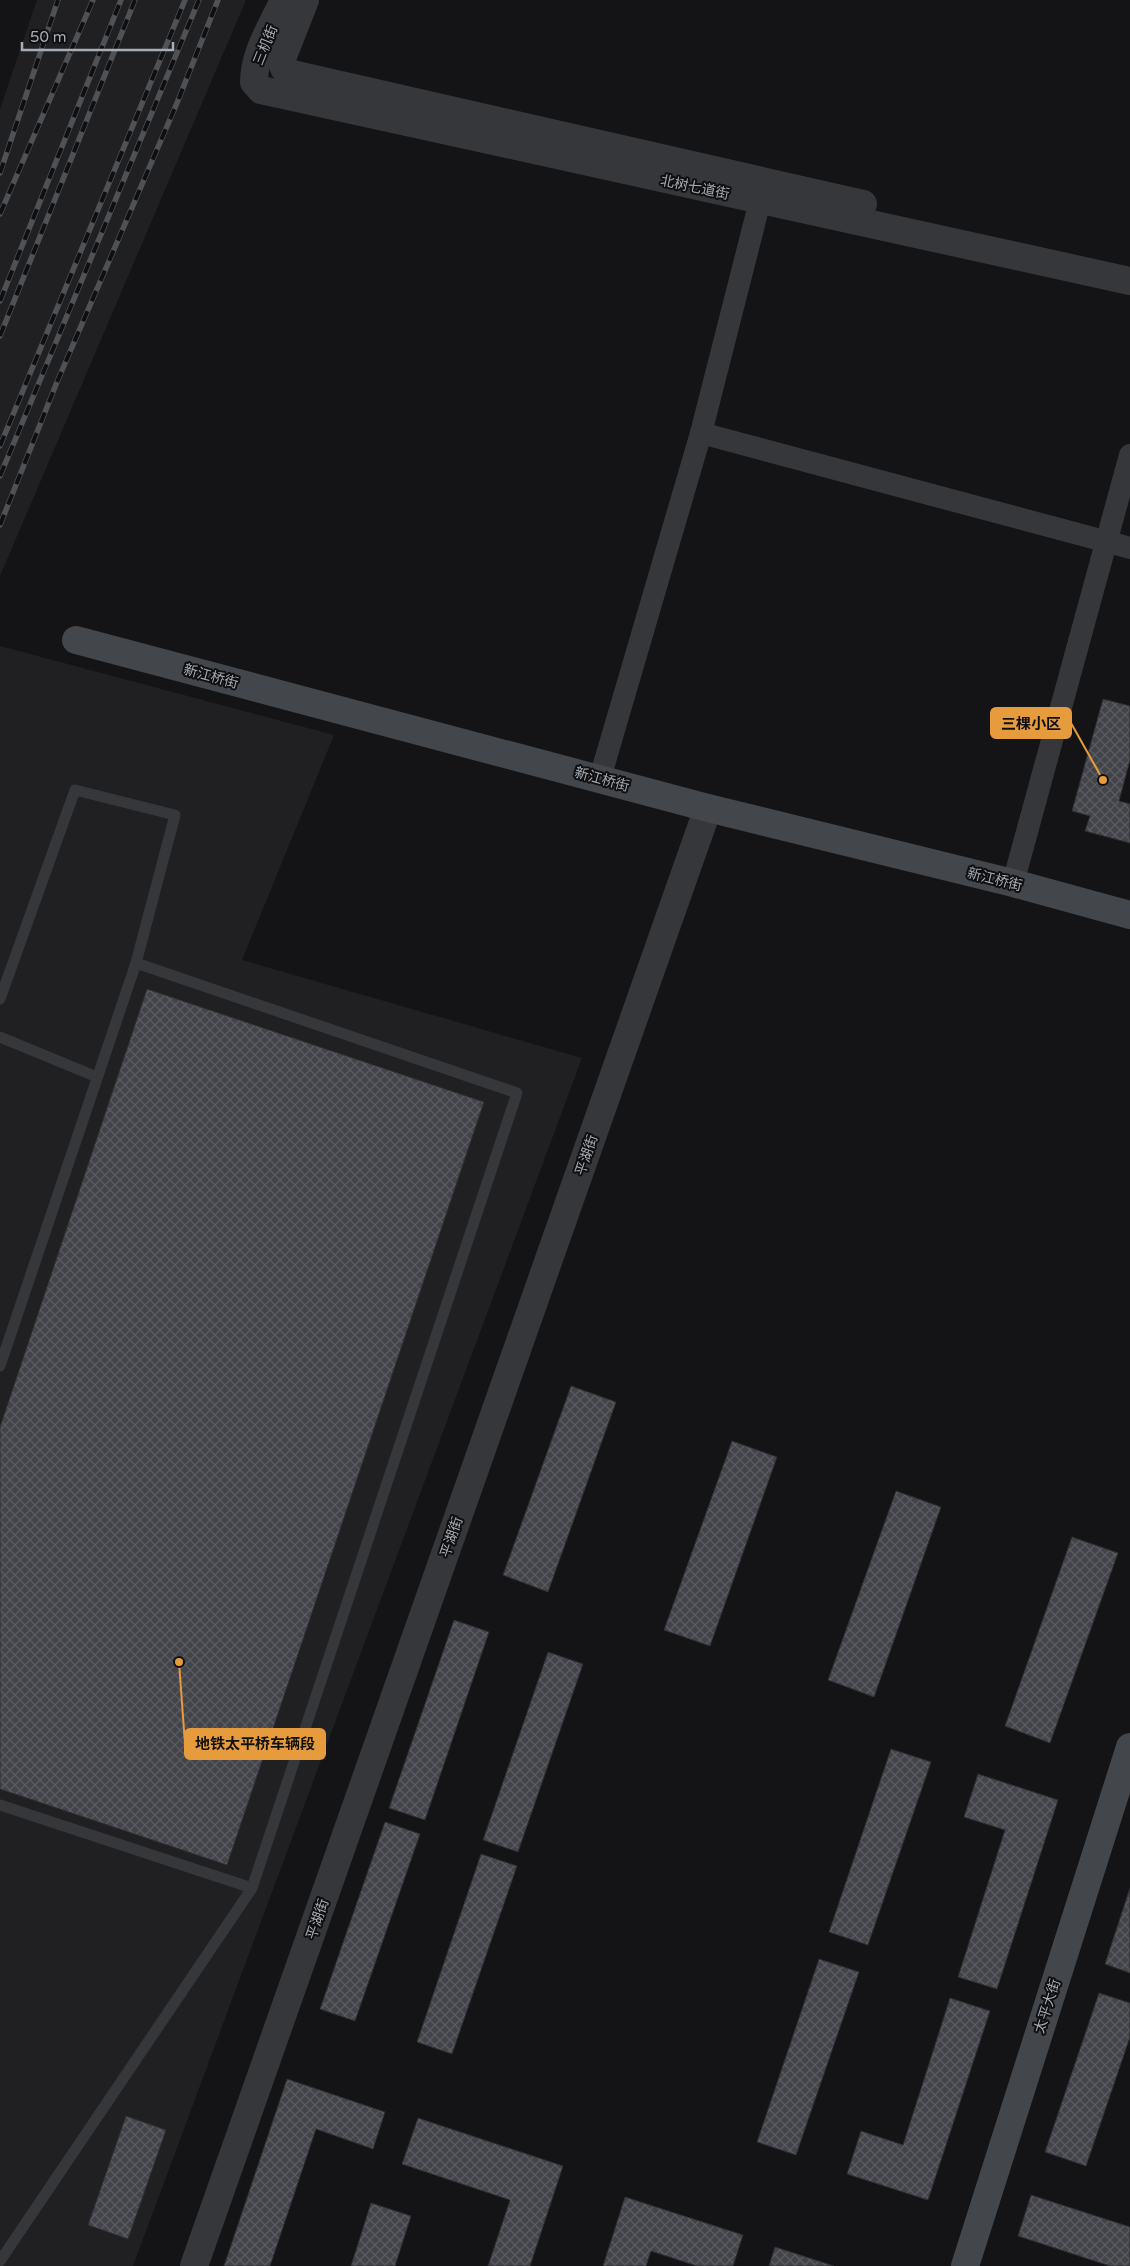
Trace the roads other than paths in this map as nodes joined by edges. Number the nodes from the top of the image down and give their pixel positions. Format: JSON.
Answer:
{"nodes":[{"id":1,"x":284,"y":0,"type":"edge"},
{"id":2,"x":305,"y":0,"type":"edge"},
{"id":3,"x":284,"y":52,"type":"joint"},
{"id":4,"x":261,"y":90,"type":"joint"},
{"id":5,"x":760,"y":201,"type":"junction"},
{"id":6,"x":1130,"y":265,"type":"edge"},
{"id":7,"x":1130,"y":281,"type":"edge"},
{"id":8,"x":701,"y":433,"type":"junction"},
{"id":9,"x":1130,"y":455,"type":"edge"},
{"id":10,"x":1106,"y":542,"type":"junction"},
{"id":11,"x":1130,"y":548,"type":"edge"},
{"id":12,"x":76,"y":640,"type":"dead end"},
{"id":13,"x":600,"y":778,"type":"junction"},
{"id":14,"x":708,"y":808,"type":"junction"},
{"id":15,"x":1013,"y":883,"type":"junction"},
{"id":16,"x":1130,"y":915,"type":"edge"},
{"id":17,"x":136,"y":962,"type":"junction"},
{"id":18,"x":0,"y":999,"type":"edge"},
{"id":19,"x":0,"y":1037,"type":"edge"},
{"id":20,"x":97,"y":1077,"type":"junction"},
{"id":21,"x":0,"y":1366,"type":"edge"},
{"id":22,"x":1129,"y":1755,"type":"edge"},
{"id":23,"x":0,"y":1805,"type":"edge"},
{"id":24,"x":252,"y":1888,"type":"junction"},
{"id":25,"x":0,"y":2261,"type":"edge"},
{"id":26,"x":194,"y":2266,"type":"edge"},
{"id":27,"x":965,"y":2266,"type":"edge"}],
"edges":[{"from":1,"to":4,"type":"street","name":"三机街"},
{"from":2,"to":3,"type":"street","name":"三机街"},
{"from":3,"to":6,"type":"street","name":"北树七道街"},
{"from":4,"to":5,"type":"street","name":"北树七道街"},
{"from":5,"to":7,"type":"street","name":"北树七道街"},
{"from":5,"to":8,"type":"street"},
{"from":8,"to":10,"type":"street"},
{"from":8,"to":13,"type":"street"},
{"from":9,"to":10,"type":"street"},
{"from":10,"to":11,"type":"street"},
{"from":10,"to":15,"type":"street"},
{"from":12,"to":13,"type":"main road","name":"新江桥街"},
{"from":13,"to":14,"type":"main road","name":"新江桥街"},
{"from":14,"to":15,"type":"main road","name":"新江桥街"},
{"from":14,"to":26,"type":"street","name":"平湖街"},
{"from":15,"to":16,"type":"main road","name":"新江桥街"},
{"from":17,"to":18,"type":"lane"},
{"from":17,"to":20,"type":"lane"},
{"from":17,"to":24,"type":"lane"},
{"from":19,"to":20,"type":"lane"},
{"from":20,"to":21,"type":"lane"},
{"from":22,"to":27,"type":"main road","name":"太平大街"},
{"from":23,"to":24,"type":"lane"},
{"from":24,"to":25,"type":"lane"}]}
